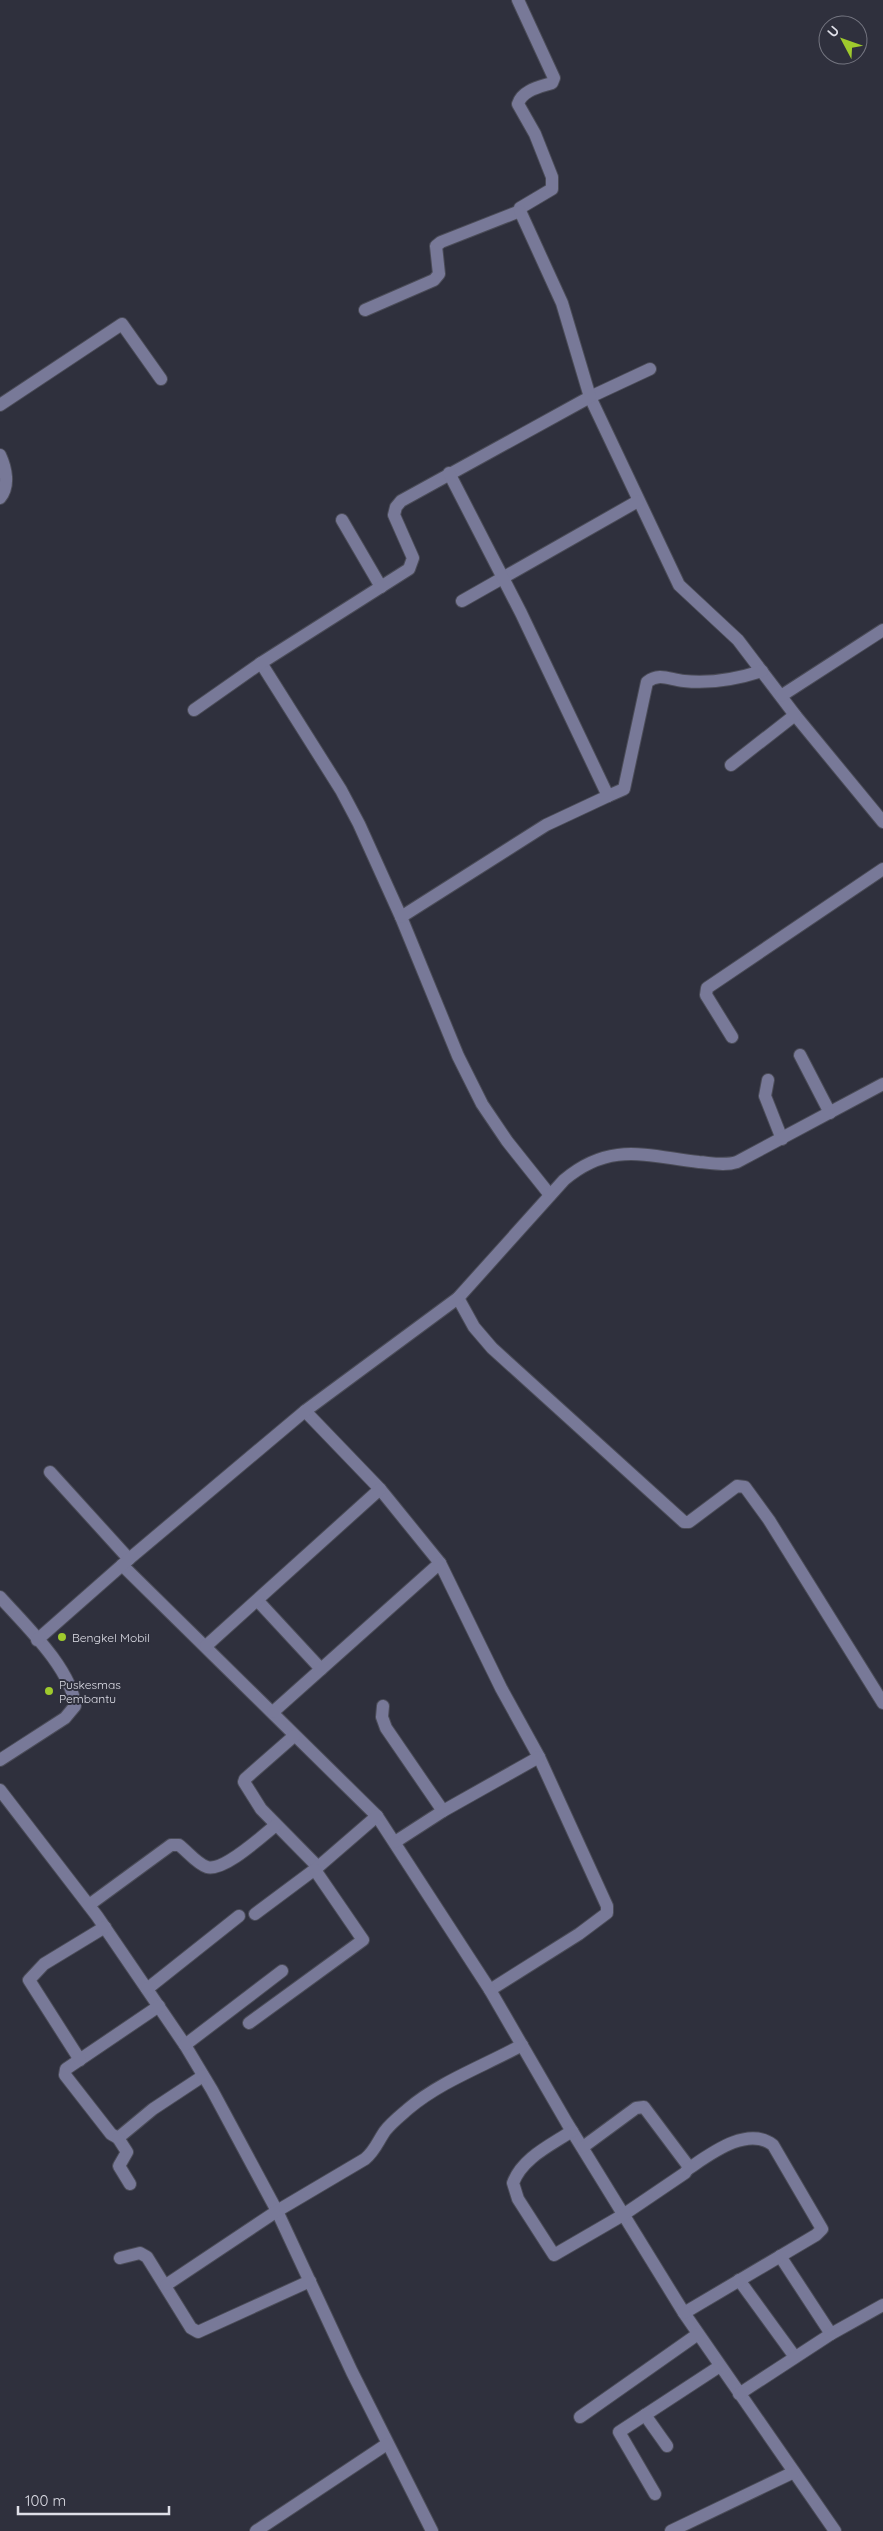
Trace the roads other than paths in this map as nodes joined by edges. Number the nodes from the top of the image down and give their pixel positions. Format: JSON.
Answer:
{"nodes":[{"id":1,"x":518,"y":0,"type":"edge"},
{"id":2,"x":520,"y":211,"type":"junction"},
{"id":3,"x":365,"y":310,"type":"dead end"},
{"id":4,"x":650,"y":369,"type":"dead end"},
{"id":5,"x":161,"y":378,"type":"dead end"},
{"id":6,"x":590,"y":397,"type":"junction"},
{"id":7,"x":0,"y":405,"type":"edge"},
{"id":8,"x":0,"y":455,"type":"edge"},
{"id":9,"x":449,"y":473,"type":"junction"},
{"id":10,"x":0,"y":498,"type":"edge"},
{"id":11,"x":638,"y":501,"type":"junction"},
{"id":12,"x":342,"y":520,"type":"dead end"},
{"id":13,"x":503,"y":577,"type":"junction"},
{"id":14,"x":381,"y":587,"type":"junction"},
{"id":15,"x":462,"y":600,"type":"dead end"},
{"id":16,"x":883,"y":630,"type":"edge"},
{"id":17,"x":262,"y":663,"type":"junction"},
{"id":18,"x":762,"y":672,"type":"junction"},
{"id":19,"x":781,"y":696,"type":"junction"},
{"id":20,"x":194,"y":710,"type":"dead end"},
{"id":21,"x":795,"y":714,"type":"junction"},
{"id":22,"x":731,"y":765,"type":"dead end"},
{"id":23,"x":608,"y":796,"type":"junction"},
{"id":24,"x":883,"y":822,"type":"edge"},
{"id":25,"x":883,"y":869,"type":"edge"},
{"id":26,"x":401,"y":917,"type":"junction"},
{"id":27,"x":732,"y":1037,"type":"dead end"},
{"id":28,"x":800,"y":1055,"type":"dead end"},
{"id":29,"x":768,"y":1080,"type":"dead end"},
{"id":30,"x":883,"y":1084,"type":"edge"},
{"id":31,"x":830,"y":1114,"type":"junction"},
{"id":32,"x":782,"y":1139,"type":"junction"},
{"id":33,"x":550,"y":1195,"type":"junction"},
{"id":34,"x":458,"y":1298,"type":"junction"},
{"id":35,"x":305,"y":1411,"type":"junction"},
{"id":36,"x":50,"y":1472,"type":"dead end"},
{"id":37,"x":380,"y":1489,"type":"junction"},
{"id":38,"x":126,"y":1562,"type":"junction"},
{"id":39,"x":440,"y":1563,"type":"junction"},
{"id":40,"x":0,"y":1597,"type":"edge"},
{"id":41,"x":258,"y":1601,"type":"junction"},
{"id":42,"x":37,"y":1640,"type":"junction"},
{"id":43,"x":206,"y":1646,"type":"junction"},
{"id":44,"x":321,"y":1668,"type":"junction"},
{"id":45,"x":883,"y":1703,"type":"edge"},
{"id":46,"x":383,"y":1706,"type":"dead end"},
{"id":47,"x":273,"y":1712,"type":"junction"},
{"id":48,"x":294,"y":1736,"type":"junction"},
{"id":49,"x":538,"y":1757,"type":"junction"},
{"id":50,"x":0,"y":1760,"type":"edge"},
{"id":51,"x":0,"y":1790,"type":"edge"},
{"id":52,"x":444,"y":1811,"type":"junction"},
{"id":53,"x":377,"y":1816,"type":"junction"},
{"id":54,"x":276,"y":1825,"type":"junction"},
{"id":55,"x":395,"y":1842,"type":"junction"},
{"id":56,"x":317,"y":1868,"type":"junction"},
{"id":57,"x":89,"y":1905,"type":"junction"},
{"id":58,"x":255,"y":1914,"type":"dead end"},
{"id":59,"x":240,"y":1916,"type":"dead end"},
{"id":60,"x":104,"y":1926,"type":"junction"},
{"id":61,"x":282,"y":1971,"type":"dead end"},
{"id":62,"x":147,"y":1989,"type":"junction"},
{"id":63,"x":490,"y":1990,"type":"junction"},
{"id":64,"x":159,"y":2006,"type":"junction"},
{"id":65,"x":249,"y":2023,"type":"dead end"},
{"id":66,"x":522,"y":2044,"type":"junction"},
{"id":67,"x":185,"y":2045,"type":"junction"},
{"id":68,"x":80,"y":2060,"type":"junction"},
{"id":69,"x":203,"y":2076,"type":"junction"},
{"id":70,"x":572,"y":2131,"type":"junction"},
{"id":71,"x":118,"y":2138,"type":"junction"},
{"id":72,"x":583,"y":2146,"type":"junction"},
{"id":73,"x":688,"y":2169,"type":"junction"},
{"id":74,"x":130,"y":2184,"type":"dead end"},
{"id":75,"x":277,"y":2211,"type":"junction"},
{"id":76,"x":623,"y":2215,"type":"junction"},
{"id":77,"x":780,"y":2256,"type":"junction"},
{"id":78,"x":120,"y":2258,"type":"dead end"},
{"id":79,"x":739,"y":2280,"type":"junction"},
{"id":80,"x":310,"y":2282,"type":"junction"},
{"id":81,"x":166,"y":2285,"type":"junction"},
{"id":82,"x":883,"y":2305,"type":"edge"},
{"id":83,"x":684,"y":2312,"type":"junction"},
{"id":84,"x":698,"y":2334,"type":"junction"},
{"id":85,"x":831,"y":2334,"type":"junction"},
{"id":86,"x":795,"y":2357,"type":"junction"},
{"id":87,"x":720,"y":2366,"type":"junction"},
{"id":88,"x":740,"y":2394,"type":"junction"},
{"id":89,"x":646,"y":2415,"type":"junction"},
{"id":90,"x":580,"y":2416,"type":"dead end"},
{"id":91,"x":387,"y":2444,"type":"junction"},
{"id":92,"x":667,"y":2446,"type":"dead end"},
{"id":93,"x":794,"y":2472,"type":"junction"},
{"id":94,"x":655,"y":2494,"type":"dead end"},
{"id":95,"x":429,"y":2530,"type":"edge"},
{"id":96,"x":256,"y":2531,"type":"edge"},
{"id":97,"x":671,"y":2531,"type":"edge"},
{"id":98,"x":835,"y":2531,"type":"edge"}],
"edges":[{"from":1,"to":2,"type":"street"},
{"from":2,"to":3,"type":"street"},
{"from":2,"to":6,"type":"street"},
{"from":4,"to":6,"type":"street"},
{"from":5,"to":7,"type":"street"},
{"from":6,"to":9,"type":"street"},
{"from":6,"to":11,"type":"street"},
{"from":8,"to":10,"type":"street"},
{"from":9,"to":13,"type":"street"},
{"from":9,"to":14,"type":"street"},
{"from":11,"to":13,"type":"street"},
{"from":11,"to":18,"type":"street"},
{"from":12,"to":14,"type":"street"},
{"from":13,"to":15,"type":"street"},
{"from":13,"to":23,"type":"street"},
{"from":14,"to":17,"type":"street"},
{"from":16,"to":19,"type":"street"},
{"from":17,"to":20,"type":"street"},
{"from":17,"to":26,"type":"street"},
{"from":18,"to":19,"type":"street"},
{"from":18,"to":23,"type":"street"},
{"from":19,"to":21,"type":"street"},
{"from":21,"to":22,"type":"street"},
{"from":21,"to":24,"type":"street"},
{"from":23,"to":26,"type":"street"},
{"from":25,"to":27,"type":"street"},
{"from":26,"to":33,"type":"street"},
{"from":28,"to":31,"type":"street"},
{"from":29,"to":32,"type":"street"},
{"from":30,"to":31,"type":"street"},
{"from":31,"to":32,"type":"street"},
{"from":32,"to":33,"type":"street"},
{"from":33,"to":34,"type":"street"},
{"from":34,"to":35,"type":"street"},
{"from":34,"to":45,"type":"street"},
{"from":35,"to":37,"type":"street"},
{"from":35,"to":38,"type":"street"},
{"from":36,"to":38,"type":"street"},
{"from":37,"to":39,"type":"street"},
{"from":37,"to":41,"type":"street"},
{"from":38,"to":42,"type":"street"},
{"from":38,"to":43,"type":"street"},
{"from":39,"to":44,"type":"street"},
{"from":39,"to":49,"type":"street"},
{"from":40,"to":42,"type":"street"},
{"from":41,"to":43,"type":"street"},
{"from":41,"to":44,"type":"street"},
{"from":42,"to":50,"type":"street"},
{"from":43,"to":47,"type":"street"},
{"from":44,"to":47,"type":"street"},
{"from":46,"to":52,"type":"street"},
{"from":47,"to":48,"type":"street"},
{"from":48,"to":53,"type":"street"},
{"from":48,"to":54,"type":"street"},
{"from":49,"to":52,"type":"street"},
{"from":49,"to":63,"type":"street"},
{"from":51,"to":57,"type":"street"},
{"from":52,"to":55,"type":"street"},
{"from":53,"to":55,"type":"street"},
{"from":53,"to":56,"type":"street"},
{"from":54,"to":56,"type":"street"},
{"from":54,"to":57,"type":"street"},
{"from":55,"to":63,"type":"street"},
{"from":56,"to":58,"type":"street"},
{"from":56,"to":65,"type":"street"},
{"from":57,"to":60,"type":"street"},
{"from":59,"to":62,"type":"street"},
{"from":60,"to":62,"type":"street"},
{"from":60,"to":68,"type":"street"},
{"from":61,"to":67,"type":"street"},
{"from":62,"to":64,"type":"street"},
{"from":63,"to":66,"type":"street"},
{"from":64,"to":67,"type":"street"},
{"from":64,"to":68,"type":"street"},
{"from":66,"to":70,"type":"street"},
{"from":66,"to":75,"type":"street"},
{"from":67,"to":69,"type":"street"},
{"from":68,"to":71,"type":"street"},
{"from":69,"to":71,"type":"street"},
{"from":69,"to":75,"type":"street"},
{"from":70,"to":72,"type":"street"},
{"from":70,"to":76,"type":"street"},
{"from":71,"to":74,"type":"street"},
{"from":72,"to":73,"type":"street"},
{"from":72,"to":76,"type":"street"},
{"from":73,"to":76,"type":"street"},
{"from":73,"to":77,"type":"street"},
{"from":75,"to":80,"type":"street"},
{"from":75,"to":81,"type":"street"},
{"from":76,"to":83,"type":"street"},
{"from":77,"to":79,"type":"street"},
{"from":77,"to":85,"type":"street"},
{"from":78,"to":81,"type":"street"},
{"from":79,"to":83,"type":"street"},
{"from":79,"to":86,"type":"street"},
{"from":80,"to":81,"type":"street"},
{"from":80,"to":91,"type":"street"},
{"from":82,"to":85,"type":"street"},
{"from":83,"to":84,"type":"street"},
{"from":84,"to":87,"type":"street"},
{"from":84,"to":90,"type":"street"},
{"from":85,"to":86,"type":"street"},
{"from":86,"to":88,"type":"street"},
{"from":87,"to":88,"type":"street"},
{"from":87,"to":89,"type":"street"},
{"from":88,"to":93,"type":"street"},
{"from":89,"to":92,"type":"street"},
{"from":89,"to":94,"type":"street"},
{"from":91,"to":95,"type":"street"},
{"from":91,"to":96,"type":"street"},
{"from":93,"to":97,"type":"street"},
{"from":93,"to":98,"type":"street"}]}
